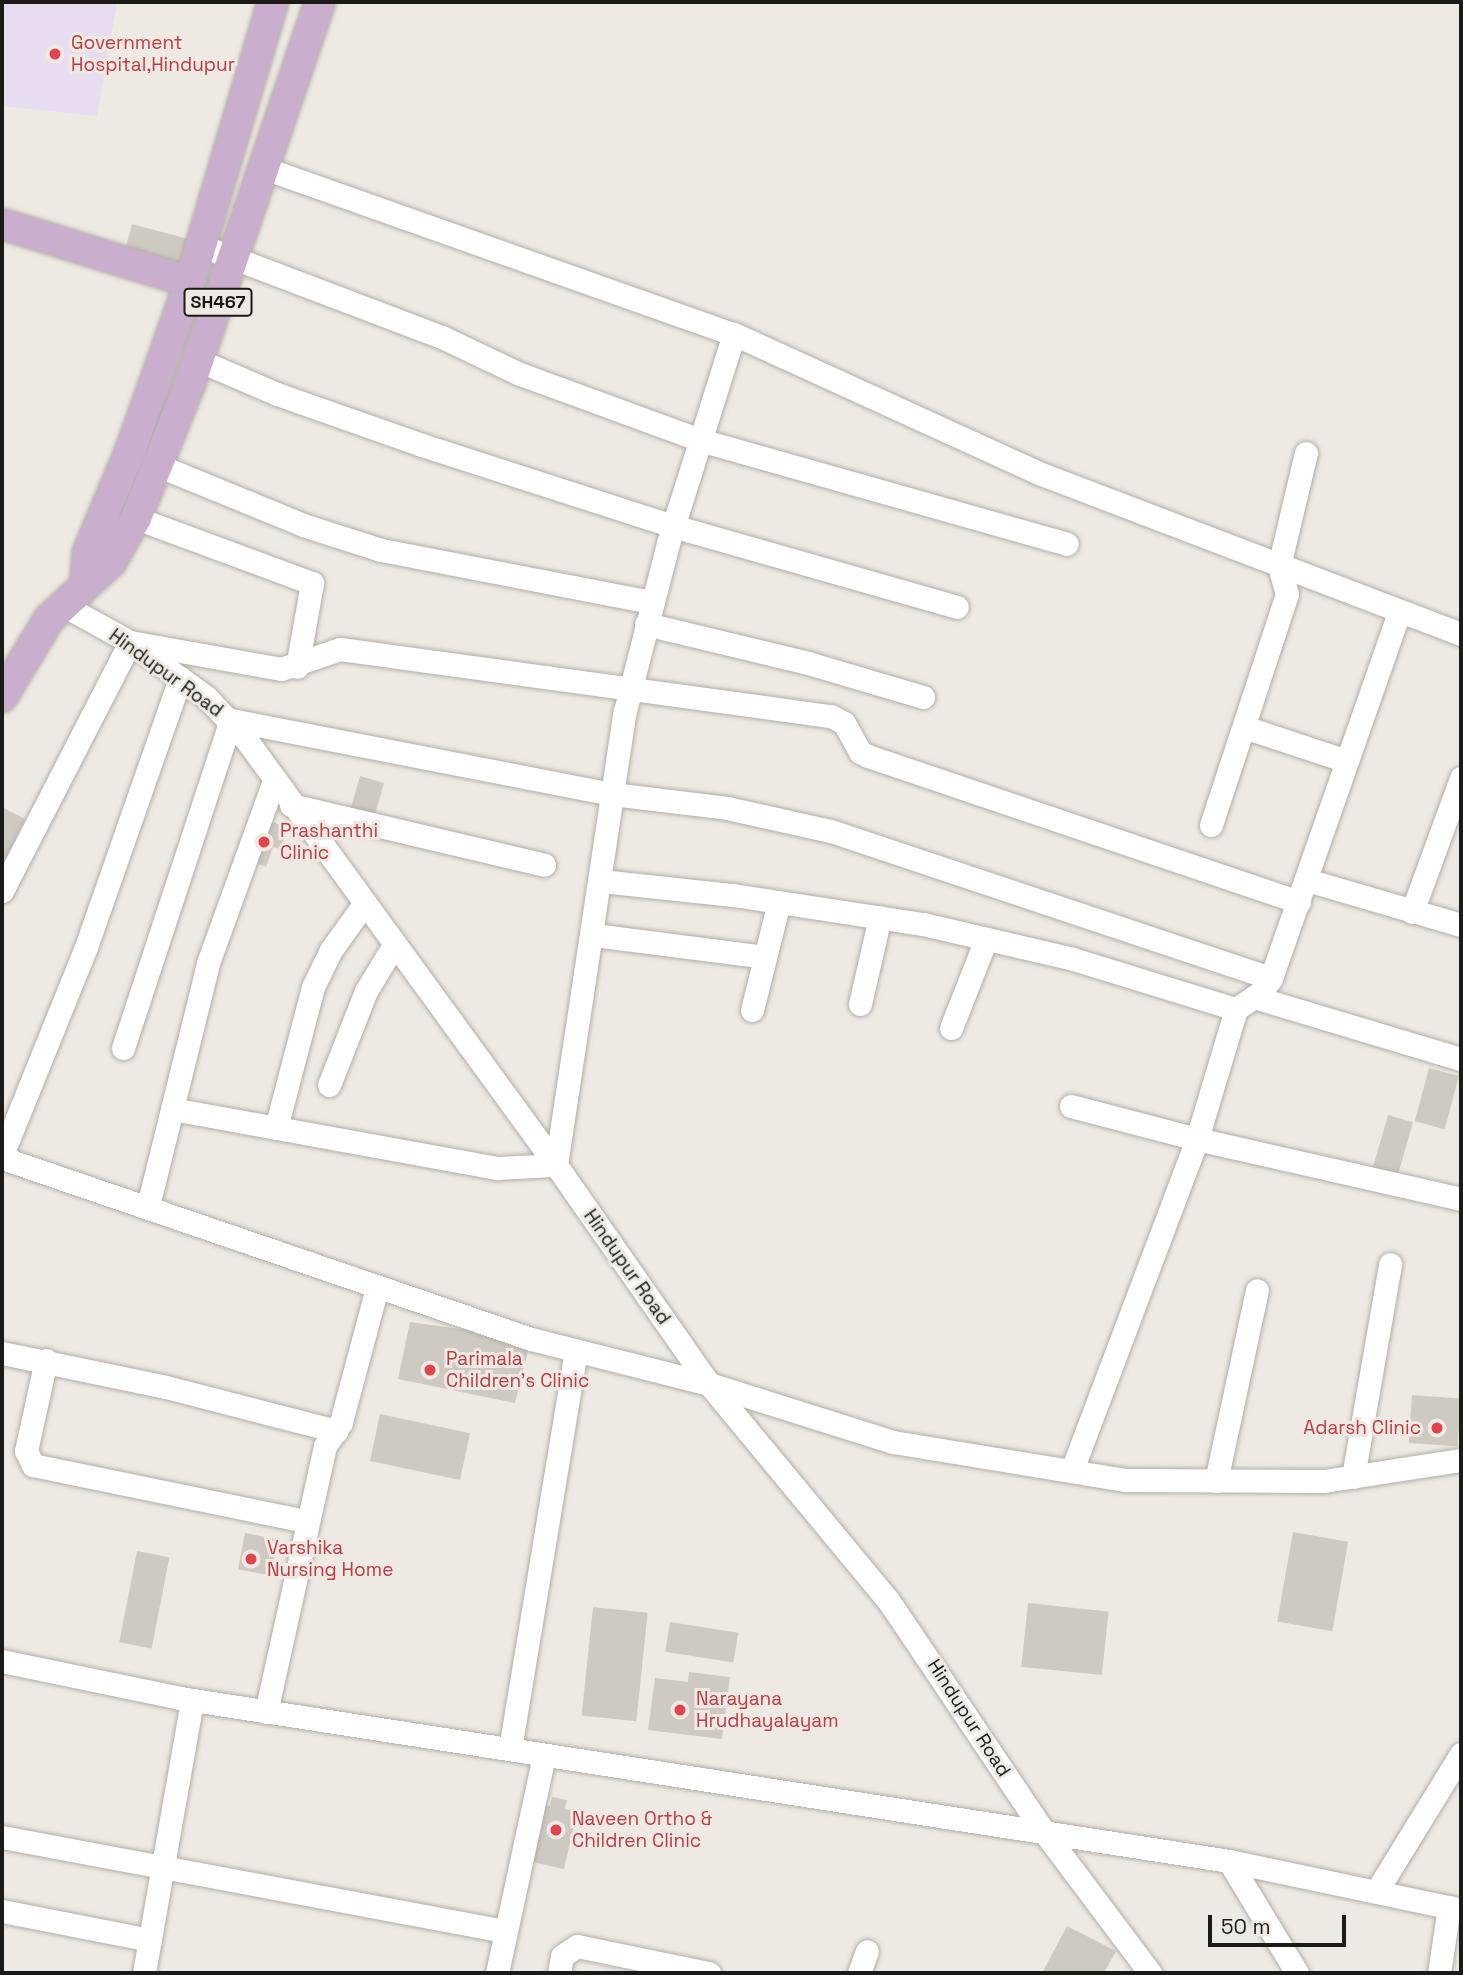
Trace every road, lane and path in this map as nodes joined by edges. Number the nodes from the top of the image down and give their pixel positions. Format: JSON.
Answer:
{"nodes":[{"id":1,"x":273,"y":2,"type":"edge"},
{"id":2,"x":320,"y":2,"type":"edge"},
{"id":3,"x":264,"y":168,"type":"junction"},
{"id":4,"x":2,"y":224,"type":"edge"},
{"id":5,"x":202,"y":246,"type":"junction"},
{"id":6,"x":233,"y":258,"type":"junction"},
{"id":7,"x":190,"y":282,"type":"junction"},
{"id":8,"x":734,"y":334,"type":"junction"},
{"id":9,"x":198,"y":360,"type":"junction"},
{"id":10,"x":700,"y":440,"type":"junction"},
{"id":11,"x":1306,"y":453,"type":"dead end"},
{"id":12,"x":157,"y":465,"type":"junction"},
{"id":13,"x":136,"y":518,"type":"junction"},
{"id":14,"x":673,"y":526,"type":"junction"},
{"id":15,"x":1067,"y":544,"type":"dead end"},
{"id":16,"x":1279,"y":566,"type":"junction"},
{"id":17,"x":74,"y":595,"type":"junction"},
{"id":18,"x":957,"y":607,"type":"dead end"},
{"id":19,"x":1399,"y":612,"type":"junction"},
{"id":20,"x":649,"y":613,"type":"junction"},
{"id":21,"x":1461,"y":634,"type":"edge"},
{"id":22,"x":130,"y":642,"type":"junction"},
{"id":23,"x":297,"y":667,"type":"junction"},
{"id":24,"x":180,"y":678,"type":"junction"},
{"id":25,"x":631,"y":689,"type":"junction"},
{"id":26,"x":2,"y":697,"type":"edge"},
{"id":27,"x":923,"y":697,"type":"dead end"},
{"id":28,"x":230,"y":720,"type":"junction"},
{"id":29,"x":1244,"y":727,"type":"junction"},
{"id":30,"x":1347,"y":761,"type":"junction"},
{"id":31,"x":1461,"y":778,"type":"edge"},
{"id":32,"x":274,"y":781,"type":"junction"},
{"id":33,"x":612,"y":794,"type":"junction"},
{"id":34,"x":290,"y":805,"type":"junction"},
{"id":35,"x":1211,"y":825,"type":"dead end"},
{"id":36,"x":544,"y":865,"type":"dead end"},
{"id":37,"x":1307,"y":880,"type":"junction"},
{"id":38,"x":601,"y":881,"type":"junction"},
{"id":39,"x":2,"y":891,"type":"edge"},
{"id":40,"x":779,"y":902,"type":"junction"},
{"id":41,"x":1299,"y":902,"type":"junction"},
{"id":42,"x":364,"y":904,"type":"junction"},
{"id":43,"x":1412,"y":912,"type":"junction"},
{"id":44,"x":880,"y":917,"type":"junction"},
{"id":45,"x":1461,"y":925,"type":"edge"},
{"id":46,"x":594,"y":935,"type":"junction"},
{"id":47,"x":986,"y":939,"type":"junction"},
{"id":48,"x":394,"y":945,"type":"junction"},
{"id":49,"x":765,"y":957,"type":"junction"},
{"id":50,"x":1271,"y":978,"type":"junction"},
{"id":51,"x":1245,"y":1003,"type":"junction"},
{"id":52,"x":860,"y":1004,"type":"dead end"},
{"id":53,"x":752,"y":1010,"type":"dead end"},
{"id":54,"x":951,"y":1028,"type":"dead end"},
{"id":55,"x":123,"y":1048,"type":"dead end"},
{"id":56,"x":1461,"y":1059,"type":"edge"},
{"id":57,"x":329,"y":1085,"type":"dead end"},
{"id":58,"x":1071,"y":1106,"type":"dead end"},
{"id":59,"x":172,"y":1109,"type":"junction"},
{"id":60,"x":276,"y":1128,"type":"junction"},
{"id":61,"x":1197,"y":1139,"type":"junction"},
{"id":62,"x":2,"y":1156,"type":"edge"},
{"id":63,"x":556,"y":1165,"type":"junction"},
{"id":64,"x":1461,"y":1199,"type":"edge"},
{"id":65,"x":148,"y":1206,"type":"junction"},
{"id":66,"x":1390,"y":1264,"type":"dead end"},
{"id":67,"x":377,"y":1288,"type":"junction"},
{"id":68,"x":1257,"y":1290,"type":"dead end"},
{"id":69,"x":576,"y":1351,"type":"junction"},
{"id":70,"x":2,"y":1353,"type":"edge"},
{"id":71,"x":46,"y":1360,"type":"junction"},
{"id":72,"x":709,"y":1384,"type":"junction"},
{"id":73,"x":337,"y":1431,"type":"junction"},
{"id":74,"x":1461,"y":1460,"type":"edge"},
{"id":75,"x":1072,"y":1470,"type":"junction"},
{"id":76,"x":1353,"y":1477,"type":"junction"},
{"id":77,"x":1216,"y":1481,"type":"junction"},
{"id":78,"x":306,"y":1521,"type":"junction"},
{"id":79,"x":2,"y":1661,"type":"edge"},
{"id":80,"x":192,"y":1700,"type":"junction"},
{"id":81,"x":266,"y":1712,"type":"junction"},
{"id":82,"x":510,"y":1749,"type":"junction"},
{"id":83,"x":1461,"y":1754,"type":"edge"},
{"id":84,"x":544,"y":1755,"type":"junction"},
{"id":85,"x":1455,"y":1776,"type":"edge"},
{"id":86,"x":1042,"y":1829,"type":"junction"},
{"id":87,"x":2,"y":1837,"type":"edge"},
{"id":88,"x":1229,"y":1861,"type":"junction"},
{"id":89,"x":163,"y":1866,"type":"junction"},
{"id":90,"x":1376,"y":1892,"type":"junction"},
{"id":91,"x":1455,"y":1908,"type":"edge"},
{"id":92,"x":2,"y":1911,"type":"edge"},
{"id":93,"x":505,"y":1931,"type":"junction"},
{"id":94,"x":150,"y":1940,"type":"junction"},
{"id":95,"x":867,"y":1951,"type":"dead end"},
{"id":96,"x":1141,"y":1969,"type":"edge"},
{"id":97,"x":144,"y":1973,"type":"edge"},
{"id":98,"x":497,"y":1973,"type":"edge"},
{"id":99,"x":559,"y":1973,"type":"edge"},
{"id":100,"x":713,"y":1973,"type":"edge"},
{"id":101,"x":859,"y":1973,"type":"edge"},
{"id":102,"x":1297,"y":1973,"type":"edge"},
{"id":103,"x":1439,"y":1973,"type":"edge"}],
"edges":[{"from":1,"to":5,"type":"main road","number":"SH467"},
{"from":2,"to":3,"type":"main road","number":"SH467"},
{"from":3,"to":6,"type":"main road","number":"SH467"},
{"from":3,"to":8,"type":"street"},
{"from":4,"to":7,"type":"main road"},
{"from":5,"to":6,"type":"street"},
{"from":5,"to":7,"type":"main road","number":"SH467"},
{"from":6,"to":9,"type":"main road","number":"SH467"},
{"from":6,"to":10,"type":"street"},
{"from":7,"to":17,"type":"main road","number":"SH467"},
{"from":8,"to":10,"type":"street"},
{"from":8,"to":16,"type":"street"},
{"from":9,"to":12,"type":"main road","number":"SH467"},
{"from":9,"to":14,"type":"street"},
{"from":10,"to":14,"type":"street"},
{"from":10,"to":15,"type":"street"},
{"from":11,"to":16,"type":"street"},
{"from":12,"to":13,"type":"main road","number":"SH467"},
{"from":12,"to":20,"type":"street"},
{"from":13,"to":17,"type":"main road","number":"SH467"},
{"from":13,"to":23,"type":"street"},
{"from":14,"to":18,"type":"street"},
{"from":14,"to":20,"type":"street"},
{"from":16,"to":19,"type":"street"},
{"from":16,"to":29,"type":"street"},
{"from":17,"to":22,"type":"street","name":"Hindupur Road"},
{"from":17,"to":26,"type":"main road","number":"SH467"},
{"from":19,"to":21,"type":"street"},
{"from":19,"to":30,"type":"street"},
{"from":20,"to":25,"type":"street"},
{"from":20,"to":27,"type":"street"},
{"from":22,"to":23,"type":"street"},
{"from":22,"to":24,"type":"street","name":"Hindupur Road"},
{"from":22,"to":39,"type":"street"},
{"from":23,"to":25,"type":"street"},
{"from":24,"to":28,"type":"street","name":"Hindupur Road"},
{"from":24,"to":62,"type":"street"},
{"from":25,"to":33,"type":"street"},
{"from":25,"to":41,"type":"street"},
{"from":28,"to":32,"type":"street","name":"Hindupur Road"},
{"from":28,"to":33,"type":"street"},
{"from":28,"to":55,"type":"street"},
{"from":29,"to":30,"type":"street"},
{"from":29,"to":35,"type":"street"},
{"from":30,"to":37,"type":"street"},
{"from":31,"to":43,"type":"street"},
{"from":32,"to":34,"type":"street","name":"Hindupur Road"},
{"from":32,"to":59,"type":"street"},
{"from":33,"to":38,"type":"street"},
{"from":33,"to":50,"type":"street"},
{"from":34,"to":36,"type":"street"},
{"from":34,"to":42,"type":"street","name":"Hindupur Road"},
{"from":37,"to":41,"type":"street"},
{"from":37,"to":43,"type":"street"},
{"from":38,"to":40,"type":"street"},
{"from":38,"to":46,"type":"street"},
{"from":40,"to":44,"type":"street"},
{"from":40,"to":49,"type":"street"},
{"from":41,"to":50,"type":"street"},
{"from":42,"to":48,"type":"street","name":"Hindupur Road"},
{"from":42,"to":60,"type":"street"},
{"from":43,"to":45,"type":"street"},
{"from":44,"to":47,"type":"street"},
{"from":44,"to":52,"type":"street"},
{"from":46,"to":49,"type":"street"},
{"from":46,"to":63,"type":"street"},
{"from":47,"to":51,"type":"street"},
{"from":47,"to":54,"type":"street"},
{"from":48,"to":57,"type":"street"},
{"from":48,"to":63,"type":"street","name":"Hindupur Road"},
{"from":49,"to":53,"type":"street"},
{"from":50,"to":51,"type":"street"},
{"from":51,"to":56,"type":"street"},
{"from":51,"to":61,"type":"street"},
{"from":58,"to":61,"type":"street"},
{"from":59,"to":60,"type":"street"},
{"from":59,"to":65,"type":"street"},
{"from":60,"to":63,"type":"street"},
{"from":61,"to":64,"type":"street"},
{"from":61,"to":75,"type":"street"},
{"from":62,"to":65,"type":"street"},
{"from":63,"to":72,"type":"street","name":"Hindupur Road"},
{"from":65,"to":67,"type":"street"},
{"from":66,"to":76,"type":"street"},
{"from":67,"to":69,"type":"street"},
{"from":67,"to":73,"type":"street"},
{"from":68,"to":77,"type":"street"},
{"from":69,"to":72,"type":"street"},
{"from":69,"to":82,"type":"street"},
{"from":70,"to":71,"type":"street"},
{"from":71,"to":73,"type":"street"},
{"from":71,"to":78,"type":"street"},
{"from":72,"to":75,"type":"street"},
{"from":72,"to":86,"type":"street","name":"Hindupur Road"},
{"from":73,"to":78,"type":"street"},
{"from":74,"to":76,"type":"street"},
{"from":75,"to":77,"type":"street"},
{"from":76,"to":77,"type":"street"},
{"from":78,"to":81,"type":"street"},
{"from":79,"to":80,"type":"street"},
{"from":80,"to":81,"type":"street"},
{"from":80,"to":89,"type":"street"},
{"from":81,"to":82,"type":"street"},
{"from":82,"to":84,"type":"street"},
{"from":83,"to":85,"type":"street"},
{"from":84,"to":86,"type":"street"},
{"from":84,"to":93,"type":"street"},
{"from":85,"to":90,"type":"street"},
{"from":86,"to":88,"type":"street"},
{"from":86,"to":96,"type":"street","name":"Hindupur Road"},
{"from":87,"to":89,"type":"street"},
{"from":88,"to":90,"type":"street"},
{"from":88,"to":102,"type":"street"},
{"from":89,"to":93,"type":"street"},
{"from":89,"to":94,"type":"street"},
{"from":90,"to":91,"type":"street"},
{"from":91,"to":103,"type":"street"},
{"from":92,"to":94,"type":"street"},
{"from":93,"to":98,"type":"street"},
{"from":94,"to":97,"type":"street"},
{"from":95,"to":101,"type":"street"},
{"from":99,"to":100,"type":"street"}]}
